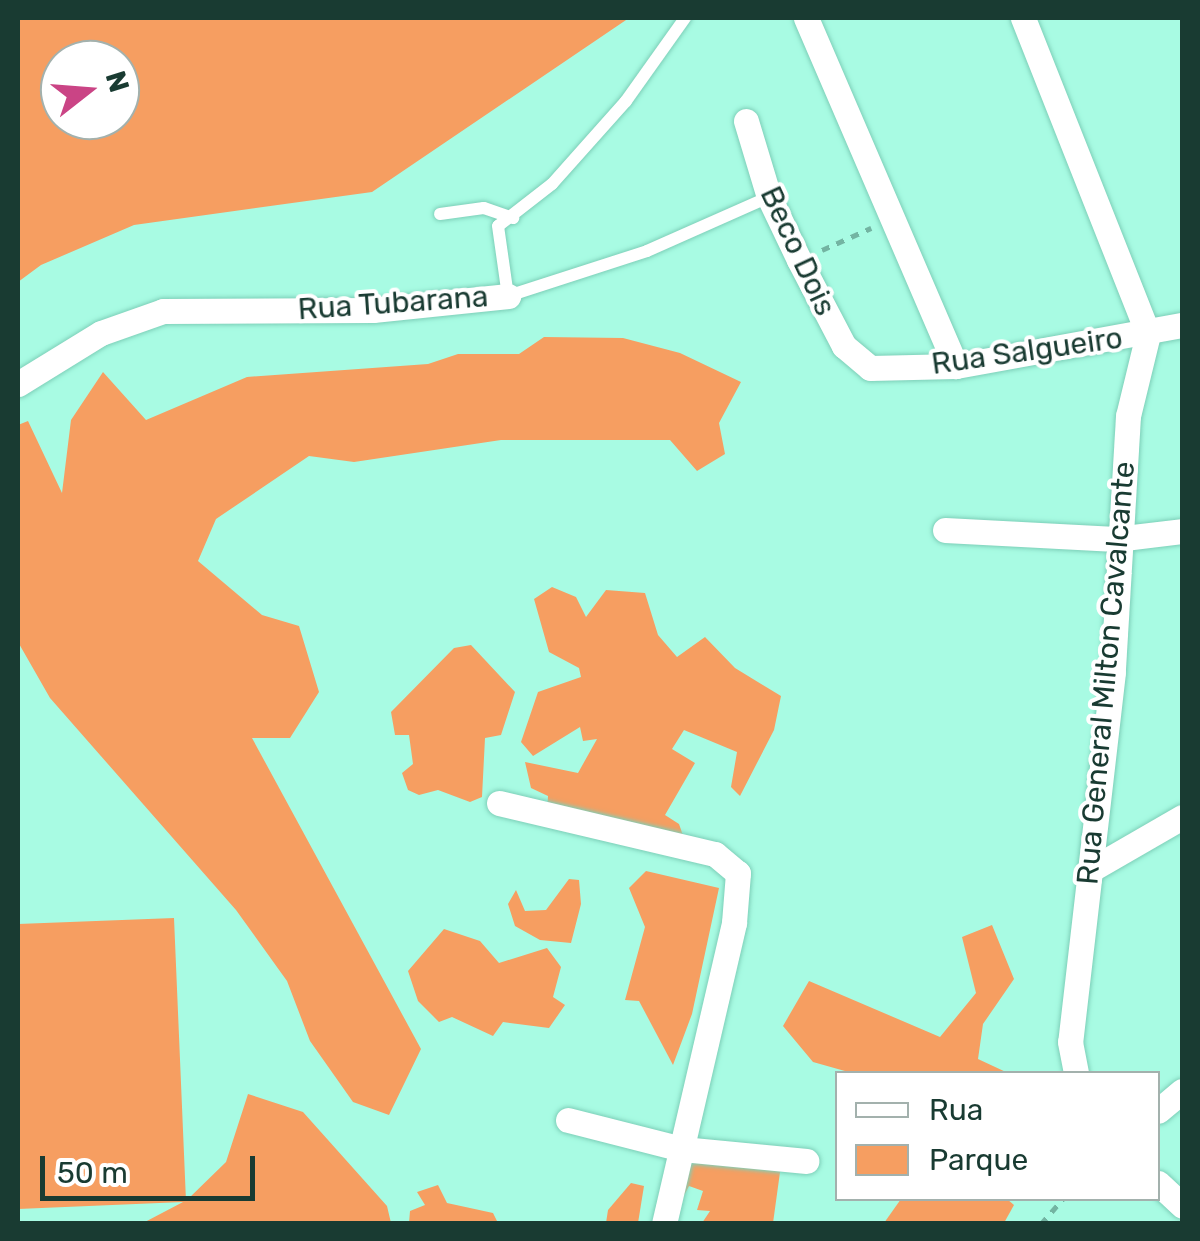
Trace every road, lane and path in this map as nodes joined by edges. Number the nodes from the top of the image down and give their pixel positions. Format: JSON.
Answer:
{"nodes":[{"id":1,"x":684,"y":18,"type":"edge"},
{"id":2,"x":806,"y":18,"type":"edge"},
{"id":3,"x":1023,"y":18,"type":"edge"},
{"id":4,"x":746,"y":121,"type":"dead end"},
{"id":5,"x":769,"y":197,"type":"junction"},
{"id":6,"x":440,"y":214,"type":"dead end"},
{"id":7,"x":897,"y":217,"type":"junction"},
{"id":8,"x":513,"y":218,"type":"junction"},
{"id":9,"x":799,"y":260,"type":"junction"},
{"id":10,"x":508,"y":296,"type":"junction"},
{"id":11,"x":1182,"y":325,"type":"edge"},
{"id":12,"x":1148,"y":334,"type":"junction"},
{"id":13,"x":956,"y":366,"type":"junction"},
{"id":14,"x":870,"y":368,"type":"joint"},
{"id":15,"x":18,"y":384,"type":"edge"},
{"id":16,"x":946,"y":530,"type":"dead end"},
{"id":17,"x":1182,"y":531,"type":"edge"},
{"id":18,"x":1116,"y":538,"type":"junction"},
{"id":19,"x":499,"y":804,"type":"dead end"},
{"id":20,"x":1182,"y":817,"type":"edge"},
{"id":21,"x":1092,"y":869,"type":"junction"},
{"id":22,"x":1075,"y":1071,"type":"edge"},
{"id":23,"x":1182,"y":1090,"type":"edge"},
{"id":24,"x":1160,"y":1109,"type":"edge"},
{"id":25,"x":568,"y":1120,"type":"dead end"},
{"id":26,"x":682,"y":1149,"type":"junction"},
{"id":27,"x":806,"y":1161,"type":"dead end"},
{"id":28,"x":1160,"y":1184,"type":"edge"},
{"id":29,"x":1061,"y":1201,"type":"edge"},
{"id":30,"x":1182,"y":1205,"type":"edge"},
{"id":31,"x":664,"y":1224,"type":"edge"},
{"id":32,"x":1041,"y":1224,"type":"edge"}],
"edges":[{"from":1,"to":8,"type":"lane"},
{"from":2,"to":7,"type":"street"},
{"from":3,"to":12,"type":"street"},
{"from":4,"to":5,"type":"street","name":"Beco Dois"},
{"from":5,"to":9,"type":"street","name":"Beco Dois"},
{"from":5,"to":10,"type":"lane","name":"Rua Tubarana"},
{"from":6,"to":8,"type":"lane"},
{"from":7,"to":9,"type":"path"},
{"from":7,"to":13,"type":"street"},
{"from":8,"to":10,"type":"lane"},
{"from":9,"to":14,"type":"street","name":"Beco Dois"},
{"from":10,"to":15,"type":"street","name":"Rua Tubarana"},
{"from":11,"to":12,"type":"street","name":"Rua Salgueiro"},
{"from":12,"to":13,"type":"street","name":"Rua Salgueiro"},
{"from":12,"to":18,"type":"street","name":"Rua General Milton Cavalcante"},
{"from":13,"to":14,"type":"street","name":"Rua Salgueiro"},
{"from":16,"to":18,"type":"street"},
{"from":17,"to":18,"type":"street"},
{"from":18,"to":21,"type":"street","name":"Rua General Milton Cavalcante"},
{"from":19,"to":26,"type":"street"},
{"from":20,"to":21,"type":"street"},
{"from":21,"to":22,"type":"street","name":"Rua General Milton Cavalcante"},
{"from":23,"to":24,"type":"street"},
{"from":25,"to":26,"type":"street"},
{"from":26,"to":27,"type":"street"},
{"from":26,"to":31,"type":"street"},
{"from":28,"to":30,"type":"street"},
{"from":29,"to":32,"type":"path"}]}
